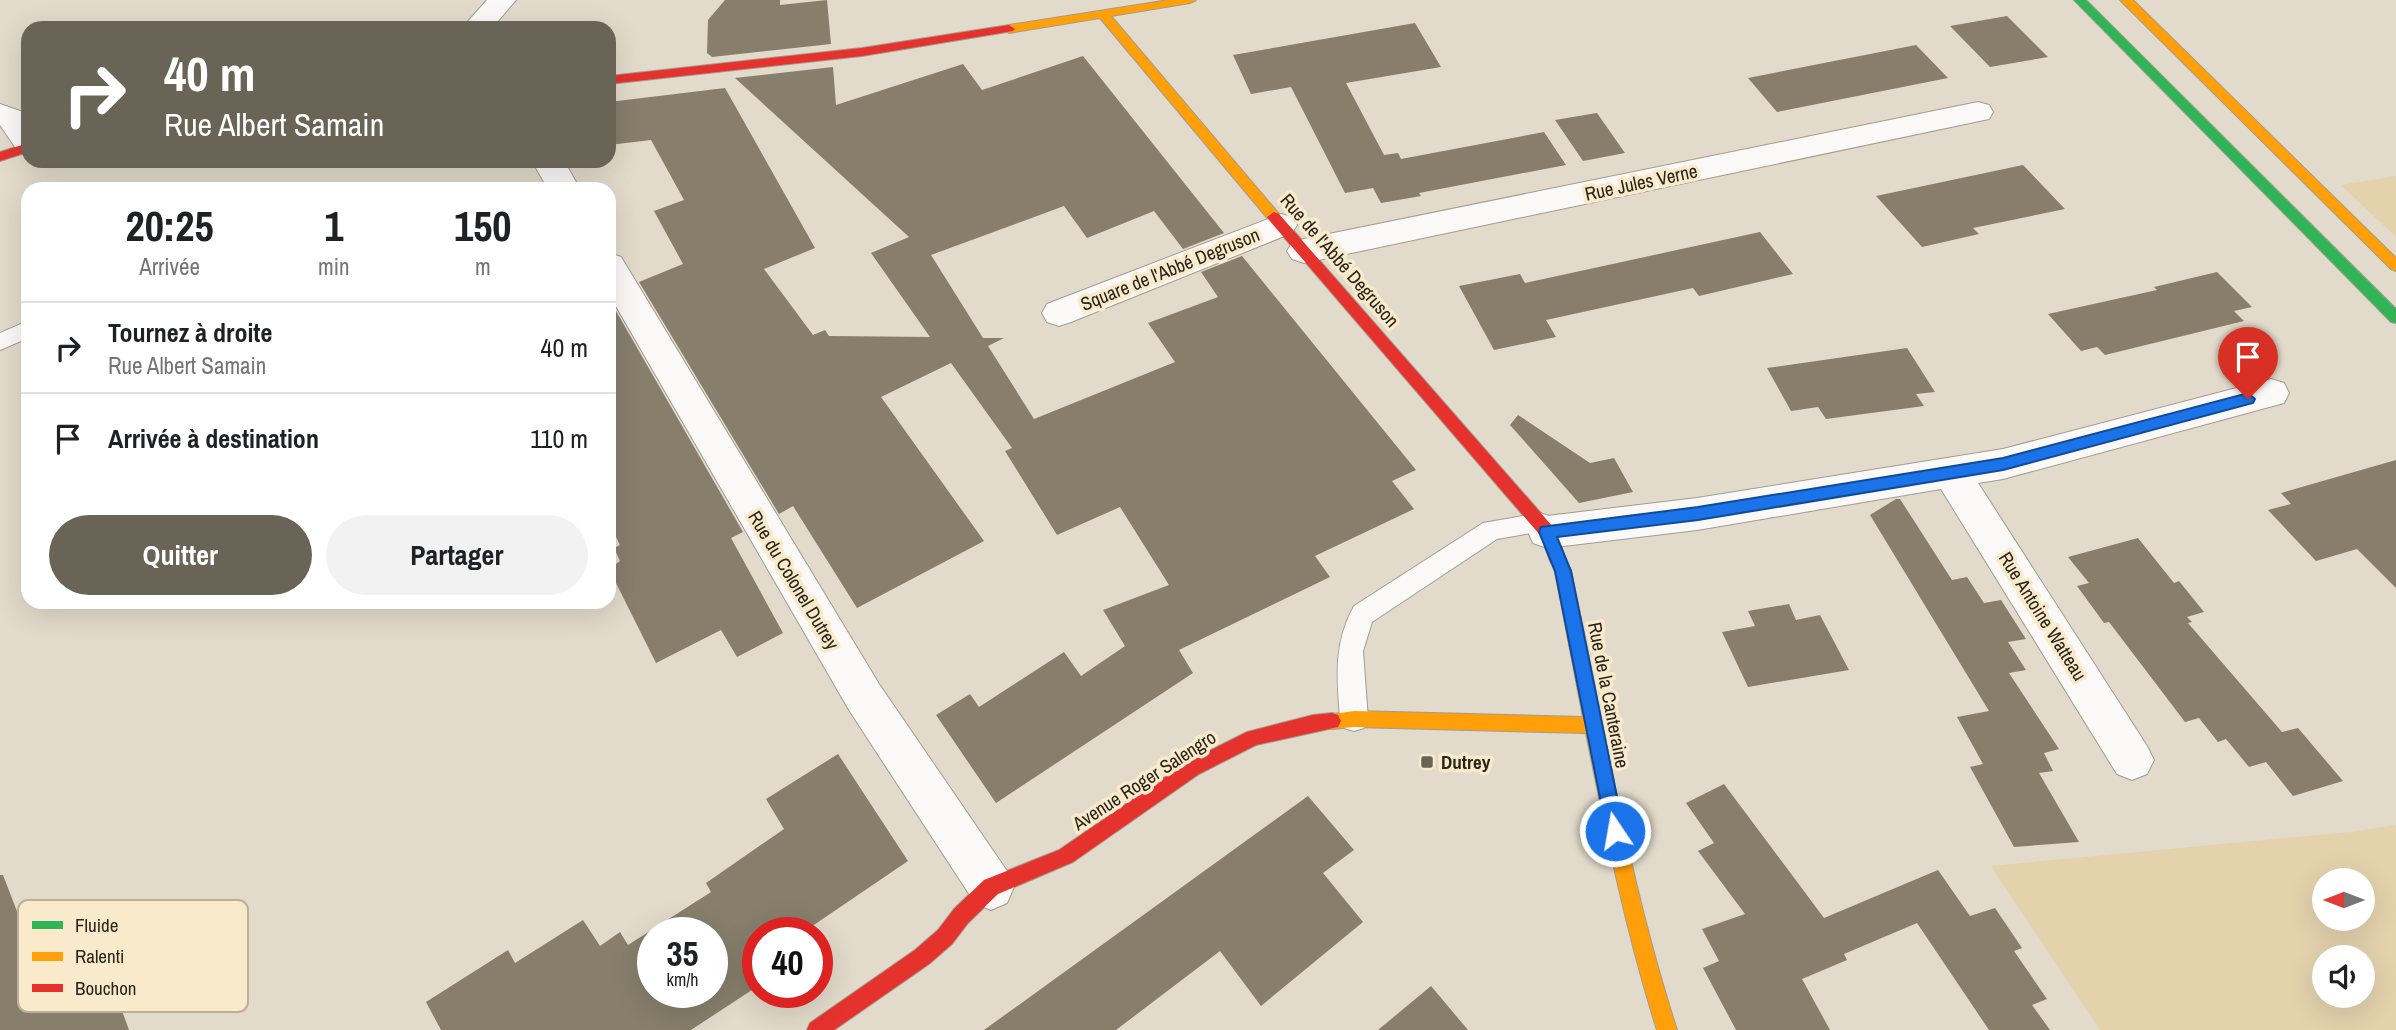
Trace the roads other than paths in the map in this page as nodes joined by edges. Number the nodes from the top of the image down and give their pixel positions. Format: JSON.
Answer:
{"nodes":[{"id":1,"x":1190,"y":0,"type":"edge"},
{"id":2,"x":2081,"y":0,"type":"edge"},
{"id":3,"x":2126,"y":0,"type":"edge"},
{"id":4,"x":1103,"y":14,"type":"junction"},
{"id":5,"x":616,"y":79,"type":"edge"},
{"id":6,"x":1979,"y":112,"type":"dead end"},
{"id":7,"x":0,"y":114,"type":"edge"},
{"id":8,"x":21,"y":132,"type":"edge"},
{"id":9,"x":21,"y":148,"type":"edge"},
{"id":10,"x":0,"y":157,"type":"edge"},
{"id":11,"x":1281,"y":225,"type":"junction"},
{"id":12,"x":1304,"y":251,"type":"junction"},
{"id":13,"x":2396,"y":265,"type":"edge"},
{"id":14,"x":616,"y":277,"type":"edge"},
{"id":15,"x":1059,"y":313,"type":"dead end"},
{"id":16,"x":2396,"y":318,"type":"edge"},
{"id":17,"x":21,"y":332,"type":"edge"},
{"id":18,"x":0,"y":342,"type":"edge"},
{"id":19,"x":2271,"y":393,"type":"dead end"},
{"id":20,"x":1951,"y":474,"type":"junction"},
{"id":21,"x":1544,"y":527,"type":"junction"},
{"id":22,"x":1354,"y":719,"type":"junction"},
{"id":23,"x":1592,"y":725,"type":"junction"},
{"id":24,"x":2132,"y":760,"type":"dead end"},
{"id":25,"x":991,"y":887,"type":"junction"},
{"id":26,"x":817,"y":1030,"type":"edge"},
{"id":27,"x":1667,"y":1030,"type":"edge"}],
"edges":[{"from":1,"to":4,"type":"street"},
{"from":2,"to":16,"type":"street"},
{"from":3,"to":13,"type":"street"},
{"from":4,"to":5,"type":"street"},
{"from":4,"to":11,"type":"street","name":"Rue de l'Abbé Degruson"},
{"from":6,"to":12,"type":"street","name":"Rue Jules Verne"},
{"from":7,"to":8,"type":"street"},
{"from":9,"to":10,"type":"street"},
{"from":11,"to":12,"type":"street","name":"Rue de l'Abbé Degruson"},
{"from":11,"to":15,"type":"street","name":"Square de l'Abbé Degruson"},
{"from":12,"to":21,"type":"street","name":"Rue de l'Abbé Degruson"},
{"from":14,"to":25,"type":"street","name":"Rue du Colonel Dutrey"},
{"from":17,"to":18,"type":"lane"},
{"from":19,"to":20,"type":"street"},
{"from":20,"to":21,"type":"street"},
{"from":20,"to":24,"type":"street","name":"Rue Antoine Watteau"},
{"from":21,"to":22,"type":"lane"},
{"from":21,"to":23,"type":"street","name":"Rue de la Canteraine"},
{"from":22,"to":23,"type":"street","name":"Avenue Roger Salengro"},
{"from":22,"to":25,"type":"street","name":"Avenue Roger Salengro"},
{"from":23,"to":27,"type":"street","name":"Rue de la Canteraine"},
{"from":25,"to":26,"type":"street","name":"Avenue Roger Salengro"}]}
